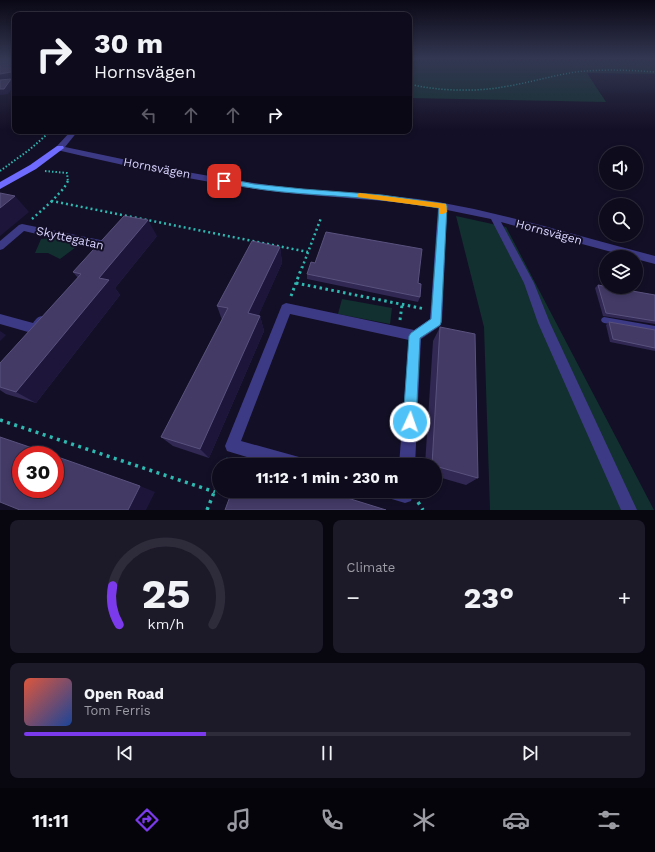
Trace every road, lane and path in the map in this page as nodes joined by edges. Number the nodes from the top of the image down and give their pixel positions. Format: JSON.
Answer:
{"nodes":[{"id":1,"x":521,"y":83,"type":"edge"},
{"id":2,"x":412,"y":85,"type":"edge"},
{"id":3,"x":47,"y":134,"type":"edge"},
{"id":4,"x":72,"y":134,"type":"edge"},
{"id":5,"x":60,"y":148,"type":"junction"},
{"id":6,"x":14,"y":162,"type":"junction"},
{"id":7,"x":33,"y":167,"type":"junction"},
{"id":8,"x":0,"y":171,"type":"edge"},
{"id":9,"x":0,"y":186,"type":"edge"},
{"id":10,"x":52,"y":201,"type":"junction"},
{"id":11,"x":443,"y":206,"type":"junction"},
{"id":12,"x":494,"y":217,"type":"junction"},
{"id":13,"x":136,"y":218,"type":"junction"},
{"id":14,"x":321,"y":218,"type":"dead end"},
{"id":15,"x":131,"y":224,"type":"edge"},
{"id":16,"x":22,"y":227,"type":"junction"},
{"id":17,"x":0,"y":246,"type":"edge"},
{"id":18,"x":308,"y":252,"type":"junction"},
{"id":19,"x":99,"y":258,"type":"edge"},
{"id":20,"x":655,"y":260,"type":"edge"},
{"id":21,"x":296,"y":283,"type":"junction"},
{"id":22,"x":286,"y":308,"type":"junction"},
{"id":23,"x":51,"y":311,"type":"edge"},
{"id":24,"x":436,"y":312,"type":"junction"},
{"id":25,"x":0,"y":320,"type":"edge"},
{"id":26,"x":604,"y":320,"type":"dead end"},
{"id":27,"x":35,"y":329,"type":"junction"},
{"id":28,"x":655,"y":329,"type":"edge"},
{"id":29,"x":415,"y":336,"type":"junction"},
{"id":30,"x":25,"y":340,"type":"edge"},
{"id":31,"x":0,"y":420,"type":"edge"},
{"id":32,"x":274,"y":458,"type":"edge"},
{"id":33,"x":407,"y":458,"type":"edge"},
{"id":34,"x":212,"y":491,"type":"edge"},
{"id":35,"x":212,"y":498,"type":"edge"},
{"id":36,"x":208,"y":510,"type":"edge"},
{"id":37,"x":629,"y":510,"type":"edge"}],
"edges":[{"from":1,"to":2,"type":"path"},
{"from":3,"to":6,"type":"path"},
{"from":4,"to":5,"type":"street"},
{"from":5,"to":7,"type":"street"},
{"from":5,"to":11,"type":"street","name":"Hornsvägen"},
{"from":6,"to":7,"type":"path"},
{"from":6,"to":8,"type":"path"},
{"from":7,"to":9,"type":"street"},
{"from":7,"to":10,"type":"path"},
{"from":10,"to":13,"type":"path"},
{"from":10,"to":16,"type":"path"},
{"from":11,"to":12,"type":"street","name":"Hornsvägen"},
{"from":11,"to":24,"type":"street"},
{"from":12,"to":20,"type":"street","name":"Hornsvägen"},
{"from":12,"to":37,"type":"street"},
{"from":13,"to":15,"type":"path"},
{"from":13,"to":18,"type":"path"},
{"from":14,"to":18,"type":"path"},
{"from":16,"to":17,"type":"street","name":"Skyttegatan"},
{"from":16,"to":19,"type":"street","name":"Skyttegatan"},
{"from":18,"to":21,"type":"path"},
{"from":21,"to":22,"type":"path"},
{"from":21,"to":24,"type":"path"},
{"from":22,"to":29,"type":"street"},
{"from":22,"to":32,"type":"street"},
{"from":23,"to":27,"type":"street"},
{"from":24,"to":29,"type":"street"},
{"from":25,"to":27,"type":"street"},
{"from":26,"to":28,"type":"lane"},
{"from":27,"to":30,"type":"street"},
{"from":29,"to":33,"type":"street"},
{"from":31,"to":34,"type":"path"},
{"from":35,"to":36,"type":"path"}]}
